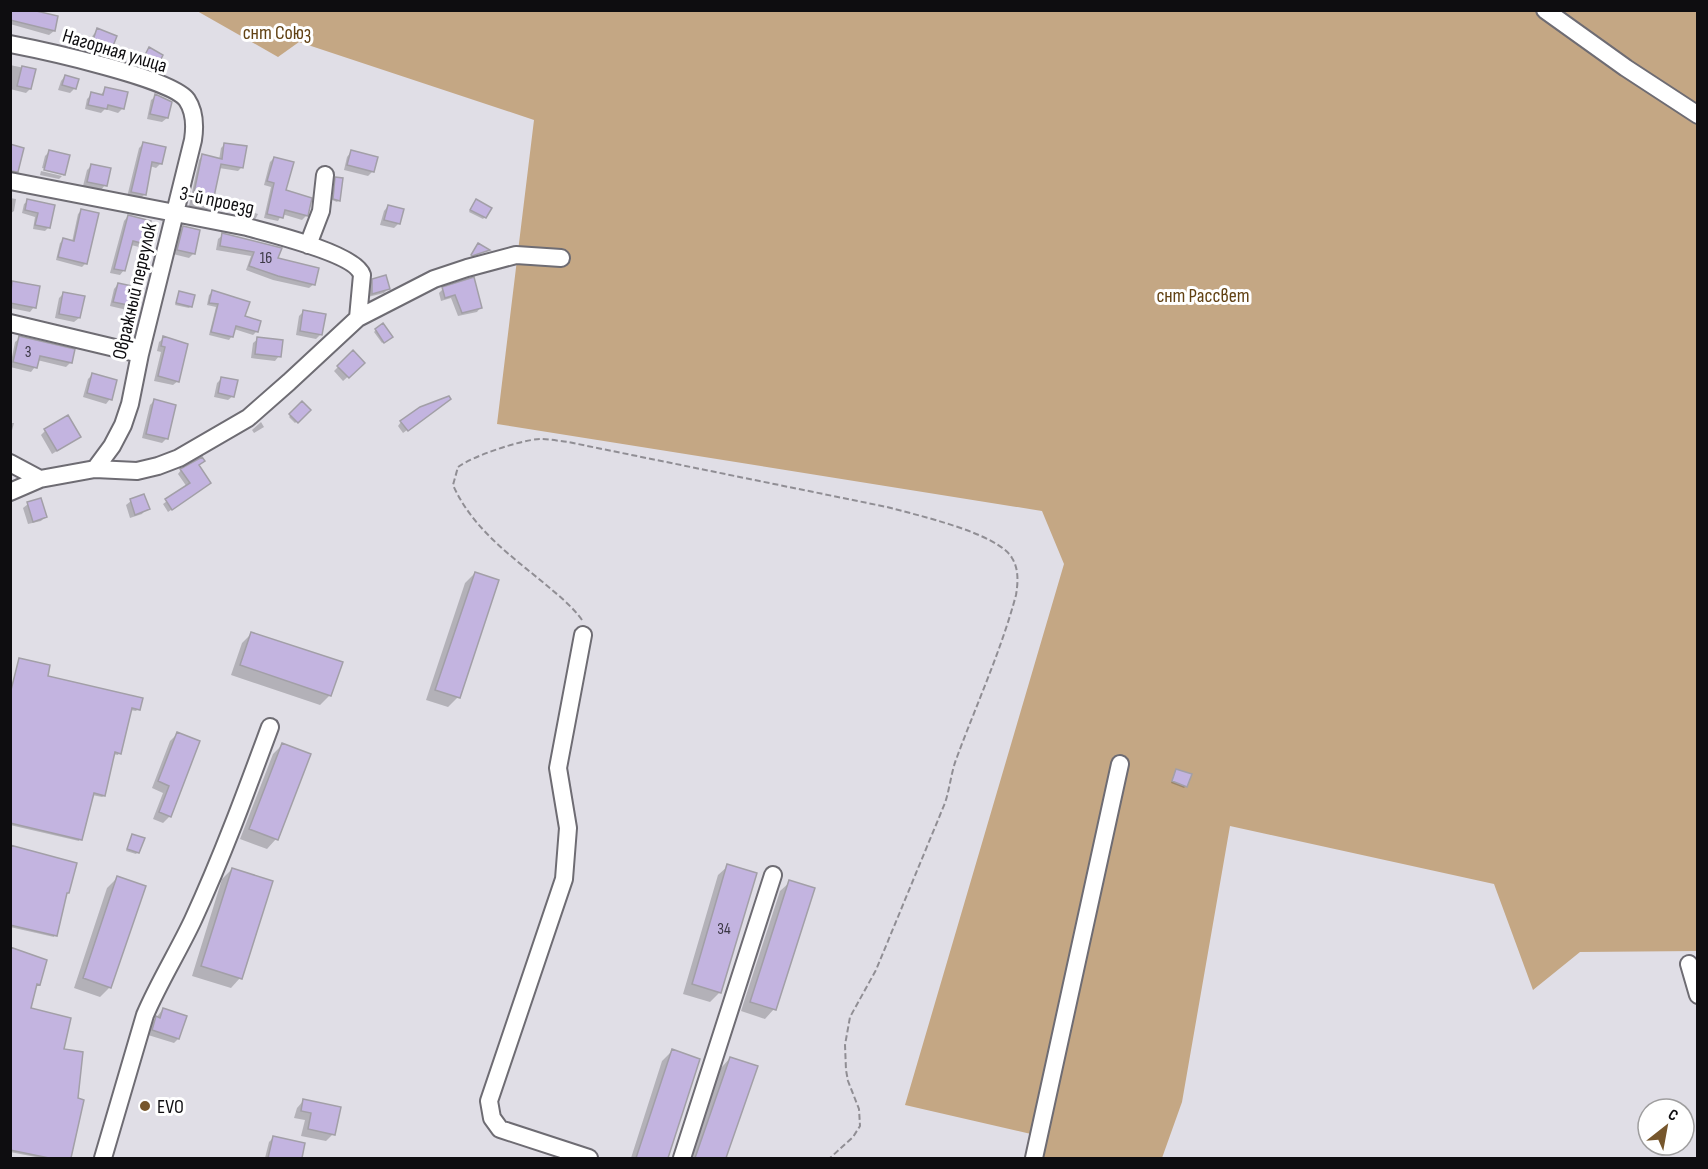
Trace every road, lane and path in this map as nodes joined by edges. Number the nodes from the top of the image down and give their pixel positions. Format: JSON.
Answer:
{"nodes":[{"id":1,"x":1545,"y":10,"type":"edge"},
{"id":2,"x":10,"y":44,"type":"edge"},
{"id":3,"x":1698,"y":115,"type":"edge"},
{"id":4,"x":193,"y":116,"type":"joint"},
{"id":5,"x":325,"y":176,"type":"dead end"},
{"id":6,"x":10,"y":181,"type":"edge"},
{"id":7,"x":174,"y":213,"type":"junction"},
{"id":8,"x":308,"y":245,"type":"junction"},
{"id":9,"x":561,"y":258,"type":"dead end"},
{"id":10,"x":358,"y":318,"type":"junction"},
{"id":11,"x":10,"y":323,"type":"edge"},
{"id":12,"x":140,"y":354,"type":"junction"},
{"id":13,"x":10,"y":463,"type":"edge"},
{"id":14,"x":95,"y":469,"type":"junction"},
{"id":15,"x":40,"y":479,"type":"junction"},
{"id":16,"x":10,"y":492,"type":"edge"},
{"id":17,"x":583,"y":635,"type":"joint"},
{"id":18,"x":270,"y":727,"type":"dead end"},
{"id":19,"x":1120,"y":764,"type":"dead end"},
{"id":20,"x":773,"y":875,"type":"dead end"},
{"id":21,"x":1689,"y":964,"type":"dead end"},
{"id":22,"x":1698,"y":995,"type":"edge"},
{"id":23,"x":103,"y":1158,"type":"edge"},
{"id":24,"x":590,"y":1158,"type":"edge"},
{"id":25,"x":682,"y":1158,"type":"edge"},
{"id":26,"x":830,"y":1158,"type":"edge"},
{"id":27,"x":1034,"y":1158,"type":"edge"}],
"edges":[{"from":1,"to":3,"type":"street"},
{"from":2,"to":4,"type":"street","name":"Нагорная улица"},
{"from":4,"to":7,"type":"street","name":"Овражный переулок"},
{"from":5,"to":8,"type":"street"},
{"from":6,"to":7,"type":"street","name":"3-й проезд"},
{"from":7,"to":8,"type":"street","name":"3-й проезд"},
{"from":7,"to":12,"type":"street","name":"Овражный переулок"},
{"from":8,"to":10,"type":"street","name":"3-й проезд"},
{"from":9,"to":10,"type":"street"},
{"from":10,"to":14,"type":"street"},
{"from":11,"to":12,"type":"street"},
{"from":12,"to":14,"type":"street","name":"Овражный переулок"},
{"from":13,"to":15,"type":"street"},
{"from":14,"to":15,"type":"street"},
{"from":15,"to":16,"type":"street"},
{"from":17,"to":24,"type":"street"},
{"from":17,"to":26,"type":"path"},
{"from":18,"to":23,"type":"street"},
{"from":19,"to":27,"type":"street"},
{"from":20,"to":25,"type":"street"},
{"from":21,"to":22,"type":"street"}]}
